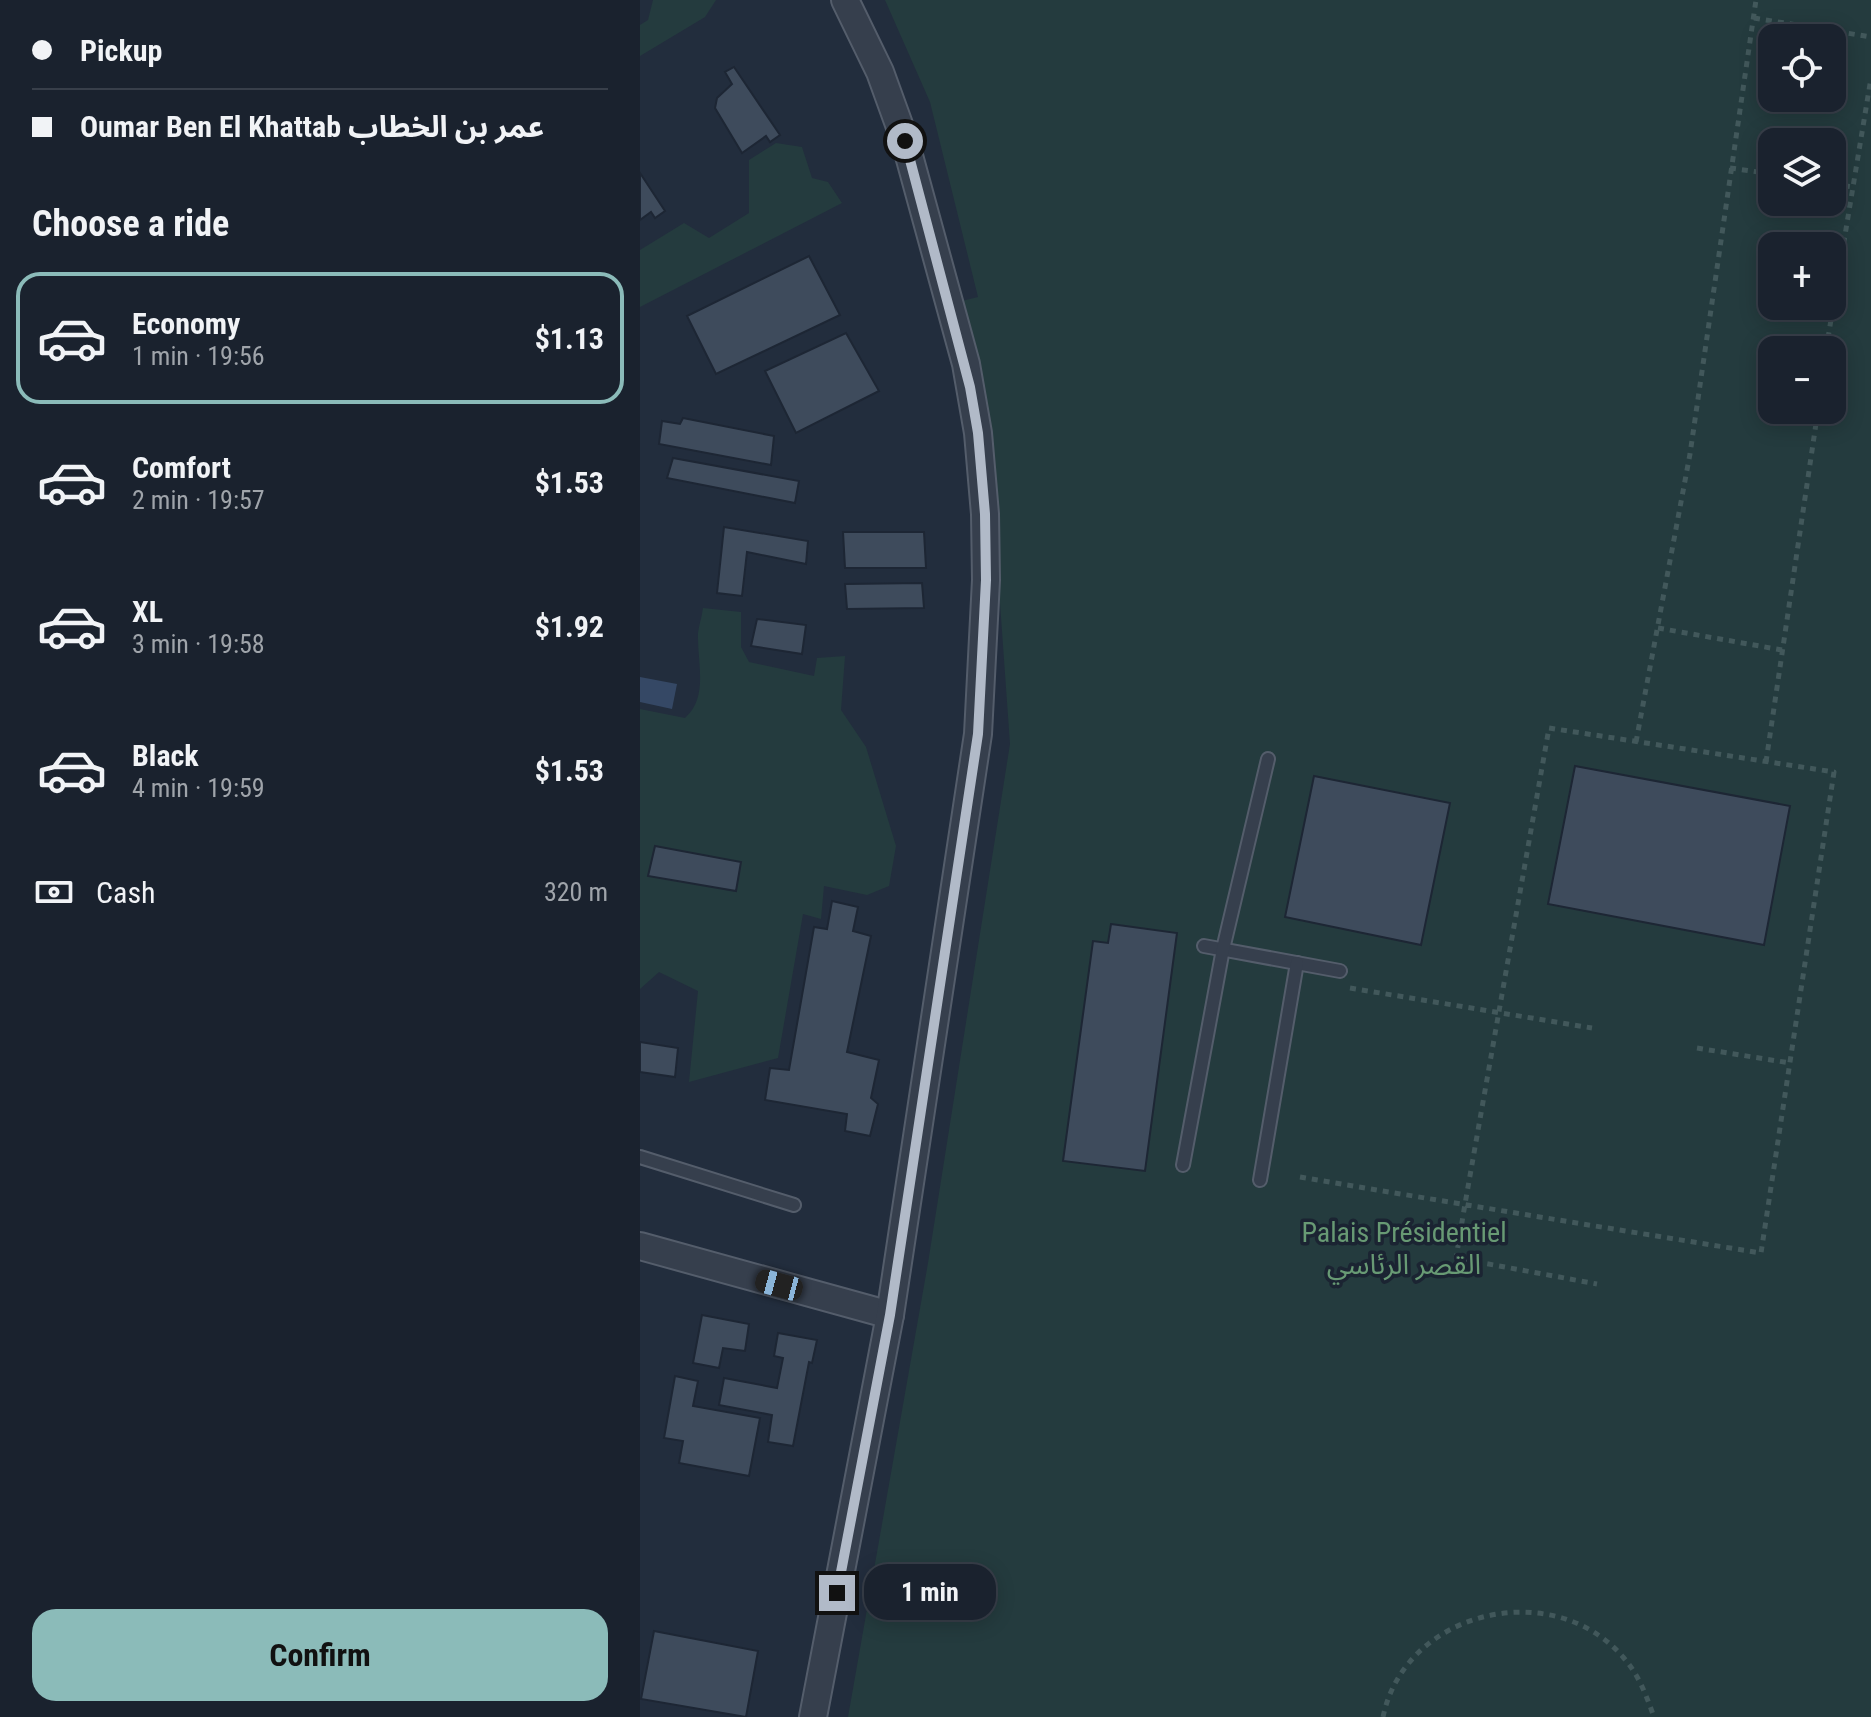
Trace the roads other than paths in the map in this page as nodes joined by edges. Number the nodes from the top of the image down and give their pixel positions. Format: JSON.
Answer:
{"nodes":[{"id":1,"x":845,"y":0,"type":"edge"},
{"id":2,"x":1268,"y":759,"type":"dead end"},
{"id":3,"x":1204,"y":946,"type":"dead end"},
{"id":4,"x":1223,"y":949,"type":"junction"},
{"id":5,"x":1297,"y":963,"type":"junction"},
{"id":6,"x":1340,"y":971,"type":"dead end"},
{"id":7,"x":640,"y":1157,"type":"edge"},
{"id":8,"x":1183,"y":1165,"type":"dead end"},
{"id":9,"x":1260,"y":1180,"type":"dead end"},
{"id":10,"x":794,"y":1205,"type":"dead end"},
{"id":11,"x":640,"y":1246,"type":"edge"},
{"id":12,"x":890,"y":1315,"type":"junction"},
{"id":13,"x":813,"y":1717,"type":"edge"}],
"edges":[{"from":1,"to":12,"type":"street"},
{"from":2,"to":4,"type":"lane"},
{"from":3,"to":4,"type":"lane"},
{"from":4,"to":5,"type":"lane"},
{"from":4,"to":8,"type":"lane"},
{"from":5,"to":6,"type":"lane"},
{"from":5,"to":9,"type":"lane"},
{"from":7,"to":10,"type":"lane"},
{"from":11,"to":12,"type":"street"},
{"from":12,"to":13,"type":"street"}]}
